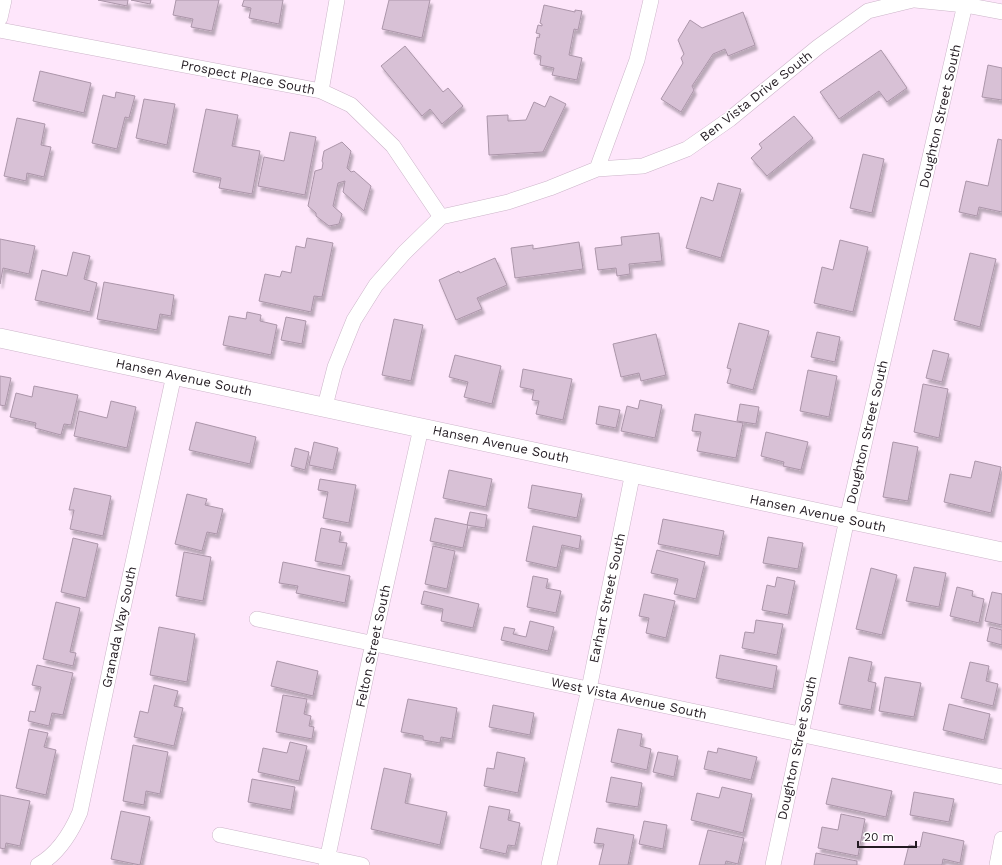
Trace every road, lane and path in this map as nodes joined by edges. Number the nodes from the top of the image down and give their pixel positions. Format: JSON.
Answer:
{"nodes":[{"id":1,"x":4,"y":0,"type":"edge"},
{"id":2,"x":337,"y":0,"type":"edge"},
{"id":3,"x":651,"y":0,"type":"edge"},
{"id":4,"x":914,"y":0,"type":"edge"},
{"id":5,"x":966,"y":2,"type":"edge"},
{"id":6,"x":1002,"y":12,"type":"edge"},
{"id":7,"x":0,"y":18,"type":"edge"},
{"id":8,"x":0,"y":30,"type":"edge"},
{"id":9,"x":321,"y":91,"type":"junction"},
{"id":10,"x":597,"y":169,"type":"junction"},
{"id":11,"x":440,"y":217,"type":"junction"},
{"id":12,"x":0,"y":338,"type":"edge"},
{"id":13,"x":174,"y":375,"type":"junction"},
{"id":14,"x":325,"y":406,"type":"junction"},
{"id":15,"x":421,"y":428,"type":"junction"},
{"id":16,"x":633,"y":472,"type":"junction"},
{"id":17,"x":847,"y":519,"type":"junction"},
{"id":18,"x":1002,"y":552,"type":"edge"},
{"id":19,"x":257,"y":619,"type":"dead end"},
{"id":20,"x":373,"y":643,"type":"junction"},
{"id":21,"x":588,"y":689,"type":"junction"},
{"id":22,"x":800,"y":734,"type":"junction"},
{"id":23,"x":1002,"y":777,"type":"edge"},
{"id":24,"x":220,"y":835,"type":"dead end"},
{"id":25,"x":1002,"y":839,"type":"edge"},
{"id":26,"x":327,"y":862,"type":"edge"},
{"id":27,"x":38,"y":865,"type":"edge"},
{"id":28,"x":362,"y":865,"type":"edge"},
{"id":29,"x":549,"y":865,"type":"edge"},
{"id":30,"x":773,"y":865,"type":"edge"},
{"id":31,"x":996,"y":865,"type":"edge"}],
"edges":[{"from":1,"to":7,"type":"street"},
{"from":2,"to":9,"type":"street"},
{"from":3,"to":10,"type":"street"},
{"from":4,"to":5,"type":"street","name":"Ben Vista Drive South"},
{"from":4,"to":10,"type":"street","name":"Ben Vista Drive South"},
{"from":5,"to":6,"type":"street","name":"Ben Vista Drive South"},
{"from":5,"to":17,"type":"street","name":"Doughton Street South"},
{"from":8,"to":9,"type":"street","name":"Prospect Place South"},
{"from":9,"to":11,"type":"street","name":"Prospect Place South"},
{"from":10,"to":11,"type":"street","name":"Ben Vista Drive South"},
{"from":11,"to":14,"type":"street"},
{"from":12,"to":13,"type":"street","name":"Hansen Avenue South"},
{"from":13,"to":14,"type":"street","name":"Hansen Avenue South"},
{"from":13,"to":27,"type":"street","name":"Granada Way South"},
{"from":14,"to":15,"type":"street","name":"Hansen Avenue South"},
{"from":15,"to":16,"type":"street","name":"Hansen Avenue South"},
{"from":15,"to":20,"type":"street","name":"Felton Street South"},
{"from":16,"to":17,"type":"street","name":"Hansen Avenue South"},
{"from":16,"to":21,"type":"street","name":"Earhart Street South"},
{"from":17,"to":18,"type":"street","name":"Hansen Avenue South"},
{"from":17,"to":22,"type":"street","name":"Doughton Street South"},
{"from":19,"to":20,"type":"street","name":"West Vista Avenue South"},
{"from":20,"to":21,"type":"street","name":"West Vista Avenue South"},
{"from":20,"to":26,"type":"street","name":"Felton Street South"},
{"from":21,"to":22,"type":"street","name":"West Vista Avenue South"},
{"from":21,"to":29,"type":"street","name":"Earhart Street South"},
{"from":22,"to":23,"type":"street","name":"West Vista Avenue South"},
{"from":22,"to":30,"type":"street","name":"Doughton Street South"},
{"from":24,"to":26,"type":"street"},
{"from":25,"to":31,"type":"street"},
{"from":26,"to":28,"type":"street"}]}
